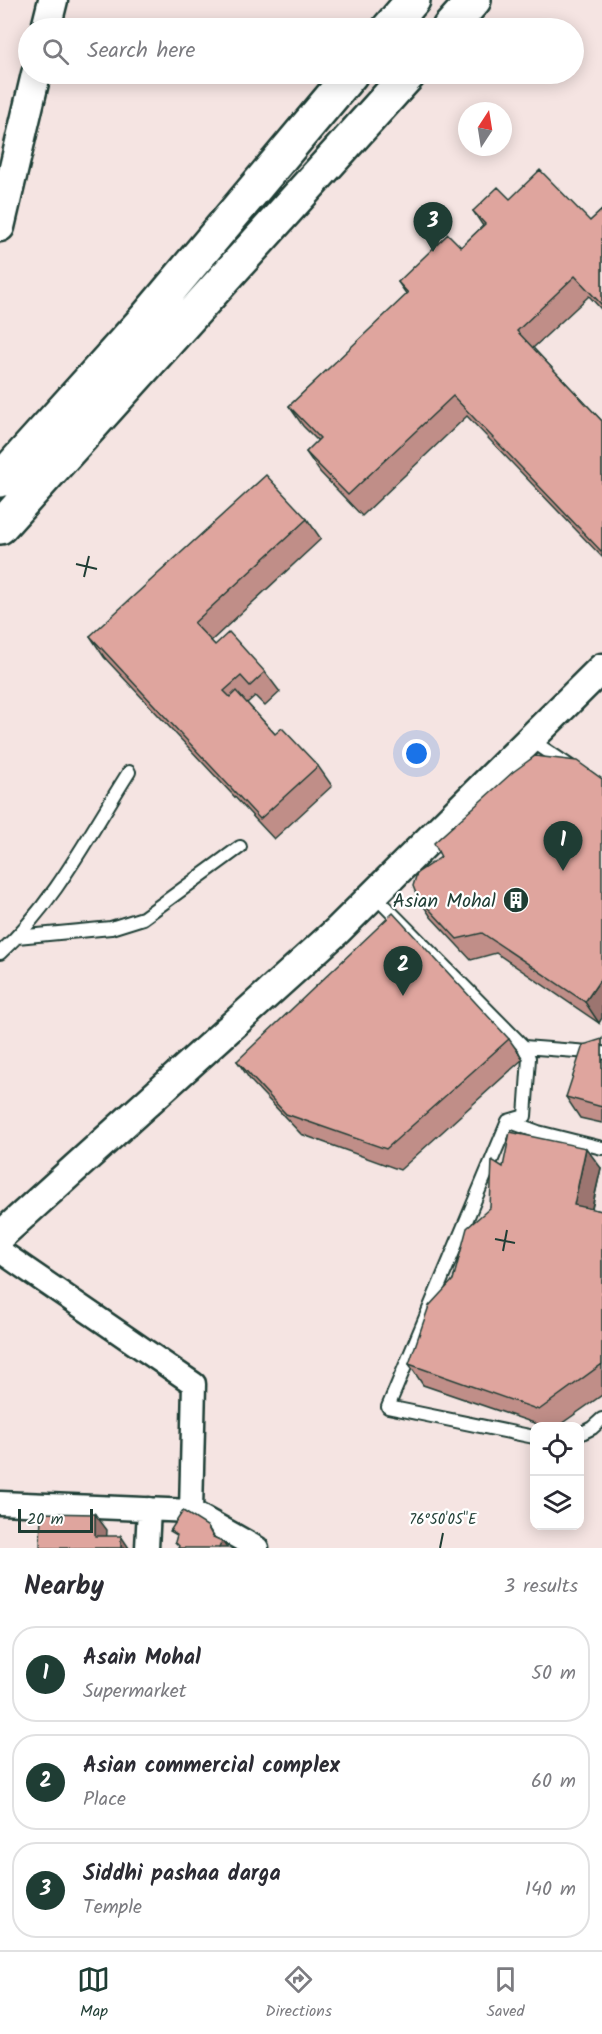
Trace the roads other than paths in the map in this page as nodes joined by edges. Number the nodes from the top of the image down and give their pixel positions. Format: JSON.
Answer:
{"nodes":[{"id":1,"x":52,"y":0,"type":"edge"},
{"id":2,"x":413,"y":0,"type":"edge"},
{"id":3,"x":474,"y":0,"type":"edge"},
{"id":4,"x":48,"y":18,"type":"edge"},
{"id":5,"x":398,"y":18,"type":"edge"},
{"id":6,"x":458,"y":18,"type":"edge"},
{"id":7,"x":34,"y":84,"type":"edge"},
{"id":8,"x":343,"y":84,"type":"edge"},
{"id":9,"x":400,"y":84,"type":"edge"},
{"id":10,"x":0,"y":227,"type":"edge"},
{"id":11,"x":0,"y":480,"type":"edge"},
{"id":12,"x":0,"y":527,"type":"edge"},
{"id":13,"x":602,"y":668,"type":"edge"},
{"id":14,"x":531,"y":740,"type":"junction"},
{"id":15,"x":129,"y":772,"type":"dead end"},
{"id":16,"x":584,"y":776,"type":"edge"},
{"id":17,"x":240,"y":847,"type":"dead end"},
{"id":18,"x":373,"y":894,"type":"junction"},
{"id":19,"x":17,"y":937,"type":"junction"},
{"id":20,"x":0,"y":953,"type":"edge"},
{"id":21,"x":524,"y":1047,"type":"junction"},
{"id":22,"x":602,"y":1053,"type":"edge"},
{"id":23,"x":508,"y":1121,"type":"junction"},
{"id":24,"x":602,"y":1148,"type":"edge"},
{"id":25,"x":0,"y":1236,"type":"edge"},
{"id":26,"x":0,"y":1251,"type":"edge"},
{"id":27,"x":602,"y":1419,"type":"edge"},
{"id":28,"x":584,"y":1432,"type":"edge"},
{"id":29,"x":530,"y":1436,"type":"edge"},
{"id":30,"x":0,"y":1503,"type":"edge"},
{"id":31,"x":149,"y":1509,"type":"junction"},
{"id":32,"x":190,"y":1511,"type":"junction"},
{"id":33,"x":147,"y":1548,"type":"edge"},
{"id":34,"x":257,"y":1548,"type":"edge"}],
"edges":[{"from":1,"to":4,"type":"street"},
{"from":2,"to":5,"type":"main road"},
{"from":3,"to":6,"type":"main road"},
{"from":7,"to":10,"type":"street"},
{"from":8,"to":11,"type":"main road"},
{"from":9,"to":12,"type":"main road"},
{"from":13,"to":14,"type":"street"},
{"from":14,"to":16,"type":"lane"},
{"from":14,"to":18,"type":"street"},
{"from":15,"to":19,"type":"lane"},
{"from":17,"to":19,"type":"lane"},
{"from":18,"to":21,"type":"lane"},
{"from":18,"to":25,"type":"street"},
{"from":19,"to":20,"type":"lane"},
{"from":21,"to":22,"type":"lane"},
{"from":21,"to":23,"type":"lane"},
{"from":23,"to":24,"type":"lane"},
{"from":23,"to":29,"type":"lane"},
{"from":26,"to":32,"type":"street"},
{"from":27,"to":28,"type":"lane"},
{"from":30,"to":31,"type":"street"},
{"from":31,"to":32,"type":"street"},
{"from":31,"to":33,"type":"street"},
{"from":32,"to":34,"type":"street"}]}
